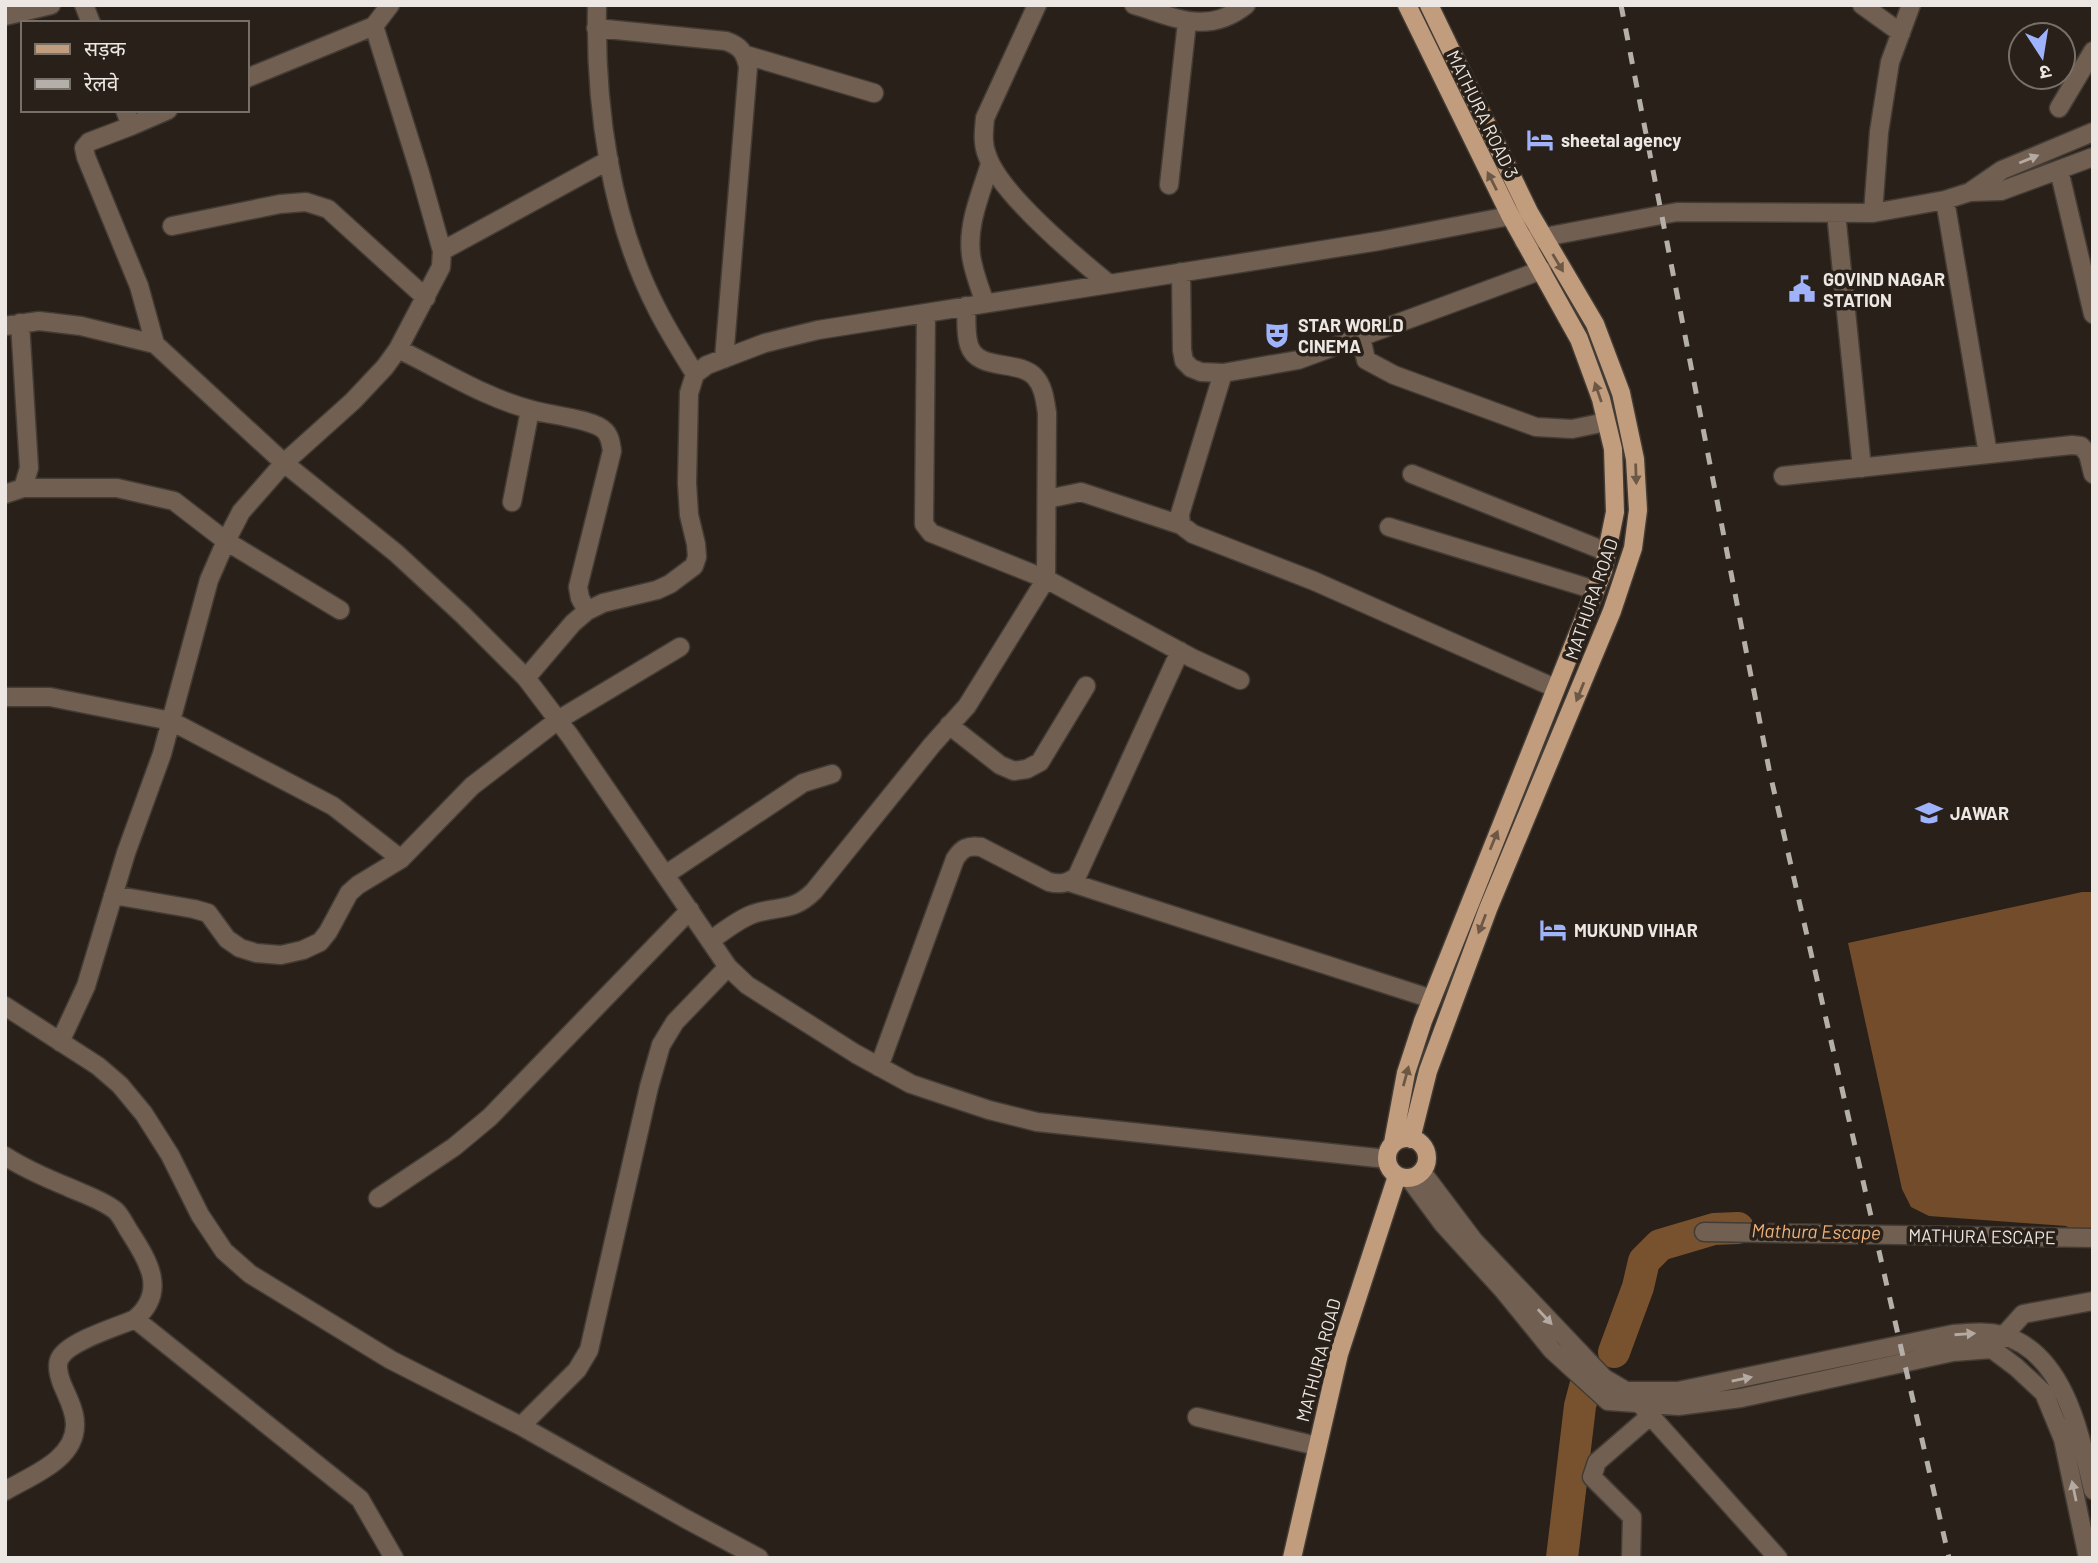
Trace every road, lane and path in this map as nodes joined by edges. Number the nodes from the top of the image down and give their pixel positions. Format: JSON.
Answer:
{"nodes":[{"id":1,"x":51,"y":5,"type":"edge"},
{"id":2,"x":390,"y":5,"type":"edge"},
{"id":3,"x":597,"y":5,"type":"edge"},
{"id":4,"x":1037,"y":5,"type":"edge"},
{"id":5,"x":1134,"y":5,"type":"edge"},
{"id":6,"x":1246,"y":5,"type":"edge"},
{"id":7,"x":1407,"y":5,"type":"edge"},
{"id":8,"x":1429,"y":5,"type":"edge"},
{"id":9,"x":1862,"y":5,"type":"edge"},
{"id":10,"x":1911,"y":5,"type":"edge"},
{"id":11,"x":26,"y":8,"type":"edge"},
{"id":12,"x":5,"y":16,"type":"edge"},
{"id":13,"x":1187,"y":22,"type":"junction"},
{"id":14,"x":374,"y":26,"type":"junction"},
{"id":15,"x":596,"y":28,"type":"junction"},
{"id":16,"x":1901,"y":33,"type":"junction"},
{"id":17,"x":2093,"y":51,"type":"edge"},
{"id":18,"x":746,"y":55,"type":"junction"},
{"id":19,"x":248,"y":78,"type":"edge"},
{"id":20,"x":874,"y":93,"type":"dead end"},
{"id":21,"x":2059,"y":108,"type":"dead end"},
{"id":22,"x":158,"y":112,"type":"edge"},
{"id":23,"x":128,"y":118,"type":"edge"},
{"id":24,"x":2093,"y":132,"type":"edge"},
{"id":25,"x":2093,"y":157,"type":"edge"},
{"id":26,"x":609,"y":160,"type":"junction"},
{"id":27,"x":990,"y":164,"type":"junction"},
{"id":28,"x":2059,"y":170,"type":"junction"},
{"id":29,"x":1168,"y":185,"type":"dead end"},
{"id":30,"x":1970,"y":192,"type":"junction"},
{"id":31,"x":1945,"y":200,"type":"junction"},
{"id":32,"x":1529,"y":212,"type":"junction"},
{"id":33,"x":1836,"y":213,"type":"junction"},
{"id":34,"x":1873,"y":213,"type":"junction"},
{"id":35,"x":1510,"y":215,"type":"junction"},
{"id":36,"x":172,"y":226,"type":"dead end"},
{"id":37,"x":1542,"y":237,"type":"junction"},
{"id":38,"x":1524,"y":241,"type":"junction"},
{"id":39,"x":442,"y":251,"type":"junction"},
{"id":40,"x":1542,"y":270,"type":"junction"},
{"id":41,"x":1181,"y":272,"type":"junction"},
{"id":42,"x":1109,"y":284,"type":"junction"},
{"id":43,"x":426,"y":298,"type":"junction"},
{"id":44,"x":985,"y":303,"type":"junction"},
{"id":45,"x":966,"y":306,"type":"junction"},
{"id":46,"x":926,"y":313,"type":"junction"},
{"id":47,"x":2093,"y":314,"type":"edge"},
{"id":48,"x":13,"y":324,"type":"edge"},
{"id":49,"x":1361,"y":337,"type":"junction"},
{"id":50,"x":155,"y":344,"type":"junction"},
{"id":51,"x":398,"y":349,"type":"junction"},
{"id":52,"x":724,"y":359,"type":"junction"},
{"id":53,"x":1223,"y":373,"type":"junction"},
{"id":54,"x":695,"y":374,"type":"junction"},
{"id":55,"x":530,"y":410,"type":"junction"},
{"id":56,"x":1606,"y":422,"type":"junction"},
{"id":57,"x":1988,"y":454,"type":"junction"},
{"id":58,"x":284,"y":464,"type":"junction"},
{"id":59,"x":1862,"y":468,"type":"junction"},
{"id":60,"x":1412,"y":474,"type":"dead end"},
{"id":61,"x":2093,"y":474,"type":"edge"},
{"id":62,"x":1783,"y":476,"type":"dead end"},
{"id":63,"x":14,"y":491,"type":"edge"},
{"id":64,"x":1047,"y":499,"type":"junction"},
{"id":65,"x":512,"y":502,"type":"dead end"},
{"id":66,"x":1181,"y":525,"type":"junction"},
{"id":67,"x":1389,"y":527,"type":"dead end"},
{"id":68,"x":226,"y":541,"type":"junction"},
{"id":69,"x":1607,"y":552,"type":"junction"},
{"id":70,"x":1046,"y":579,"type":"junction"},
{"id":71,"x":1595,"y":590,"type":"junction"},
{"id":72,"x":340,"y":610,"type":"dead end"},
{"id":73,"x":587,"y":611,"type":"junction"},
{"id":74,"x":680,"y":647,"type":"dead end"},
{"id":75,"x":1180,"y":651,"type":"junction"},
{"id":76,"x":526,"y":678,"type":"junction"},
{"id":77,"x":1240,"y":680,"type":"dead end"},
{"id":78,"x":1086,"y":686,"type":"dead end"},
{"id":79,"x":1555,"y":688,"type":"junction"},
{"id":80,"x":5,"y":697,"type":"edge"},
{"id":81,"x":558,"y":720,"type":"junction"},
{"id":82,"x":171,"y":721,"type":"junction"},
{"id":83,"x":949,"y":726,"type":"junction"},
{"id":84,"x":832,"y":774,"type":"dead end"},
{"id":85,"x":401,"y":859,"type":"junction"},
{"id":86,"x":665,"y":875,"type":"junction"},
{"id":87,"x":1479,"y":878,"type":"junction"},
{"id":88,"x":1069,"y":881,"type":"junction"},
{"id":89,"x":1498,"y":885,"type":"junction"},
{"id":90,"x":113,"y":895,"type":"junction"},
{"id":91,"x":690,"y":911,"type":"junction"},
{"id":92,"x":710,"y":941,"type":"junction"},
{"id":93,"x":728,"y":967,"type":"junction"},
{"id":94,"x":1432,"y":999,"type":"junction"},
{"id":95,"x":5,"y":1006,"type":"edge"},
{"id":96,"x":60,"y":1042,"type":"junction"},
{"id":97,"x":879,"y":1067,"type":"junction"},
{"id":98,"x":1412,"y":1139,"type":"junction"},
{"id":99,"x":1390,"y":1151,"type":"junction"},
{"id":100,"x":5,"y":1156,"type":"edge"},
{"id":101,"x":1409,"y":1175,"type":"junction"},
{"id":102,"x":378,"y":1198,"type":"dead end"},
{"id":103,"x":1704,"y":1232,"type":"dead end"},
{"id":104,"x":2093,"y":1238,"type":"edge"},
{"id":105,"x":2093,"y":1301,"type":"edge"},
{"id":106,"x":135,"y":1319,"type":"junction"},
{"id":107,"x":1998,"y":1342,"type":"junction"},
{"id":108,"x":1645,"y":1410,"type":"junction"},
{"id":109,"x":1197,"y":1417,"type":"dead end"},
{"id":110,"x":522,"y":1426,"type":"junction"},
{"id":111,"x":1317,"y":1446,"type":"junction"},
{"id":112,"x":2093,"y":1490,"type":"edge"},
{"id":113,"x":5,"y":1492,"type":"edge"},
{"id":114,"x":394,"y":1558,"type":"edge"},
{"id":115,"x":759,"y":1558,"type":"edge"},
{"id":116,"x":1292,"y":1558,"type":"edge"},
{"id":117,"x":1631,"y":1558,"type":"edge"},
{"id":118,"x":1778,"y":1558,"type":"edge"},
{"id":119,"x":2088,"y":1558,"type":"edge"}],
"edges":[{"from":1,"to":11,"type":"street"},
{"from":2,"to":14,"type":"street"},
{"from":3,"to":15,"type":"street"},
{"from":4,"to":27,"type":"street"},
{"from":5,"to":13,"type":"street"},
{"from":6,"to":13,"type":"street"},
{"from":35,"to":7,"type":"main road","name":"MATHURA ROAD 3","one_way":true},
{"from":8,"to":32,"type":"main road","name":"MATHURA ROAD"},
{"from":9,"to":16,"type":"street"},
{"from":10,"to":16,"type":"street"},
{"from":11,"to":12,"type":"street"},
{"from":13,"to":29,"type":"street"},
{"from":14,"to":19,"type":"street"},
{"from":14,"to":39,"type":"street"},
{"from":15,"to":18,"type":"street"},
{"from":15,"to":26,"type":"street"},
{"from":16,"to":34,"type":"street"},
{"from":17,"to":21,"type":"street"},
{"from":18,"to":20,"type":"street"},
{"from":18,"to":52,"type":"street"},
{"from":22,"to":23,"type":"street"},
{"from":23,"to":50,"type":"street"},
{"from":30,"to":24,"type":"street","one_way":true},
{"from":25,"to":28,"type":"street"},
{"from":26,"to":39,"type":"street"},
{"from":26,"to":54,"type":"street"},
{"from":27,"to":42,"type":"street"},
{"from":27,"to":44,"type":"street"},
{"from":28,"to":30,"type":"street"},
{"from":28,"to":47,"type":"street"},
{"from":30,"to":31,"type":"street"},
{"from":31,"to":34,"type":"street"},
{"from":31,"to":57,"type":"street"},
{"from":32,"to":35,"type":"street"},
{"from":32,"to":37,"type":"main road","name":"MATHURA ROAD"},
{"from":33,"to":34,"type":"street"},
{"from":33,"to":37,"type":"street"},
{"from":33,"to":59,"type":"street"},
{"from":35,"to":38,"type":"main road","name":"MATHURA ROAD 3"},
{"from":35,"to":41,"type":"street"},
{"from":36,"to":43,"type":"street"},
{"from":37,"to":38,"type":"street"},
{"from":37,"to":89,"type":"main road","name":"MATHURA ROAD","one_way":true},
{"from":38,"to":40,"type":"main road","name":"MATHURA ROAD"},
{"from":39,"to":43,"type":"street"},
{"from":40,"to":49,"type":"street"},
{"from":56,"to":40,"type":"main road","name":"MATHURA ROAD","one_way":true},
{"from":41,"to":42,"type":"street"},
{"from":41,"to":53,"type":"street"},
{"from":42,"to":44,"type":"street"},
{"from":43,"to":51,"type":"street"},
{"from":44,"to":45,"type":"street"},
{"from":45,"to":46,"type":"street"},
{"from":45,"to":64,"type":"street"},
{"from":46,"to":52,"type":"street"},
{"from":46,"to":70,"type":"street"},
{"from":48,"to":50,"type":"street"},
{"from":48,"to":63,"type":"street"},
{"from":49,"to":53,"type":"street"},
{"from":49,"to":56,"type":"street"},
{"from":50,"to":58,"type":"street"},
{"from":51,"to":55,"type":"street"},
{"from":51,"to":58,"type":"street"},
{"from":52,"to":54,"type":"street"},
{"from":53,"to":66,"type":"street"},
{"from":54,"to":73,"type":"street"},
{"from":55,"to":65,"type":"street"},
{"from":55,"to":73,"type":"street"},
{"from":56,"to":69,"type":"main road","name":"MATHURA ROAD"},
{"from":57,"to":59,"type":"street"},
{"from":57,"to":61,"type":"street"},
{"from":58,"to":68,"type":"street"},
{"from":58,"to":76,"type":"street"},
{"from":59,"to":62,"type":"street"},
{"from":60,"to":69,"type":"street"},
{"from":63,"to":68,"type":"street"},
{"from":64,"to":66,"type":"street"},
{"from":64,"to":70,"type":"street"},
{"from":66,"to":79,"type":"street"},
{"from":67,"to":71,"type":"street"},
{"from":68,"to":72,"type":"street"},
{"from":68,"to":82,"type":"street"},
{"from":69,"to":71,"type":"main road","name":"MATHURA ROAD"},
{"from":70,"to":75,"type":"street"},
{"from":70,"to":83,"type":"street"},
{"from":71,"to":79,"type":"main road","name":"MATHURA ROAD"},
{"from":73,"to":76,"type":"street"},
{"from":74,"to":81,"type":"street"},
{"from":75,"to":77,"type":"street"},
{"from":75,"to":88,"type":"street"},
{"from":76,"to":81,"type":"street"},
{"from":78,"to":83,"type":"street"},
{"from":87,"to":79,"type":"main road","name":"MATHURA ROAD","one_way":true},
{"from":80,"to":82,"type":"street"},
{"from":81,"to":85,"type":"street"},
{"from":81,"to":86,"type":"street"},
{"from":82,"to":85,"type":"street"},
{"from":82,"to":90,"type":"street"},
{"from":83,"to":92,"type":"street"},
{"from":84,"to":86,"type":"street"},
{"from":85,"to":90,"type":"street"},
{"from":86,"to":91,"type":"street"},
{"from":87,"to":89,"type":"main road"},
{"from":87,"to":94,"type":"main road","name":"MATHURA ROAD"},
{"from":88,"to":94,"type":"street"},
{"from":88,"to":97,"type":"street"},
{"from":89,"to":98,"type":"main road","name":"MATHURA ROAD","one_way":true},
{"from":90,"to":96,"type":"street"},
{"from":91,"to":92,"type":"street"},
{"from":91,"to":102,"type":"street"},
{"from":92,"to":93,"type":"street"},
{"from":93,"to":97,"type":"street"},
{"from":93,"to":110,"type":"street"},
{"from":99,"to":94,"type":"main road","name":"MATHURA ROAD","one_way":true},
{"from":95,"to":96,"type":"street"},
{"from":96,"to":110,"type":"street"},
{"from":97,"to":99,"type":"street"},
{"from":98,"to":99,"type":"main road"},
{"from":98,"to":101,"type":"main road"},
{"from":99,"to":101,"type":"main road"},
{"from":100,"to":106,"type":"street"},
{"from":101,"to":107,"type":"street","one_way":true},
{"from":101,"to":108,"type":"street"},
{"from":101,"to":111,"type":"main road","name":"MATHURA ROAD"},
{"from":103,"to":104,"type":"street","name":"MATHURA ESCAPE"},
{"from":105,"to":107,"type":"street"},
{"from":106,"to":113,"type":"street"},
{"from":106,"to":114,"type":"street"},
{"from":107,"to":108,"type":"street"},
{"from":107,"to":112,"type":"street"},
{"from":119,"to":107,"type":"street","one_way":true},
{"from":108,"to":117,"type":"street"},
{"from":108,"to":118,"type":"street"},
{"from":109,"to":111,"type":"street"},
{"from":110,"to":115,"type":"street"},
{"from":111,"to":116,"type":"main road","name":"MATHURA ROAD"}]}
